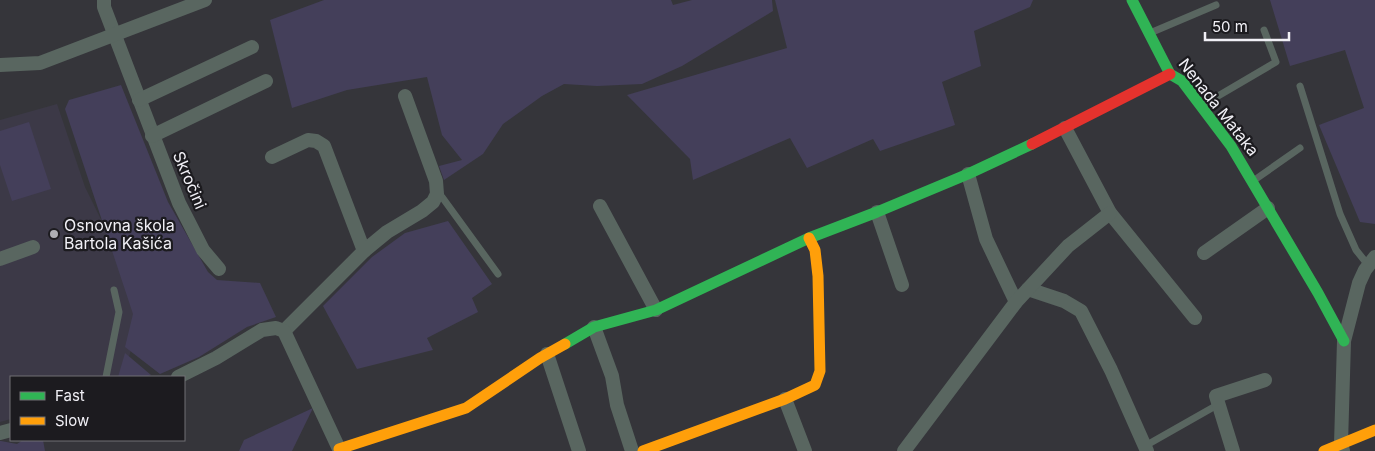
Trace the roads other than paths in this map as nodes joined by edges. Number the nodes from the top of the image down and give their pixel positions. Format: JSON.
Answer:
{"nodes":[{"id":1,"x":104,"y":0,"type":"edge"},
{"id":2,"x":205,"y":0,"type":"edge"},
{"id":3,"x":1132,"y":0,"type":"edge"},
{"id":4,"x":1216,"y":4,"type":"dead end"},
{"id":5,"x":1264,"y":30,"type":"dead end"},
{"id":6,"x":114,"y":34,"type":"junction"},
{"id":7,"x":1149,"y":34,"type":"junction"},
{"id":8,"x":252,"y":47,"type":"dead end"},
{"id":9,"x":0,"y":65,"type":"edge"},
{"id":10,"x":1170,"y":74,"type":"junction"},
{"id":11,"x":266,"y":81,"type":"dead end"},
{"id":12,"x":1300,"y":86,"type":"dead end"},
{"id":13,"x":405,"y":96,"type":"dead end"},
{"id":14,"x":139,"y":100,"type":"junction"},
{"id":15,"x":1200,"y":106,"type":"junction"},
{"id":16,"x":1065,"y":128,"type":"junction"},
{"id":17,"x":152,"y":136,"type":"junction"},
{"id":18,"x":1300,"y":148,"type":"dead end"},
{"id":19,"x":272,"y":157,"type":"dead end"},
{"id":20,"x":968,"y":174,"type":"junction"},
{"id":21,"x":1252,"y":181,"type":"junction"},
{"id":22,"x":437,"y":194,"type":"junction"},
{"id":23,"x":600,"y":206,"type":"dead end"},
{"id":24,"x":1268,"y":208,"type":"junction"},
{"id":25,"x":877,"y":212,"type":"junction"},
{"id":26,"x":1110,"y":213,"type":"junction"},
{"id":27,"x":809,"y":238,"type":"junction"},
{"id":28,"x":33,"y":248,"type":"dead end"},
{"id":29,"x":364,"y":251,"type":"junction"},
{"id":30,"x":1204,"y":253,"type":"dead end"},
{"id":31,"x":0,"y":259,"type":"edge"},
{"id":32,"x":1372,"y":261,"type":"edge"},
{"id":33,"x":219,"y":269,"type":"dead end"},
{"id":34,"x":498,"y":274,"type":"dead end"},
{"id":35,"x":902,"y":285,"type":"dead end"},
{"id":36,"x":1028,"y":289,"type":"junction"},
{"id":37,"x":114,"y":290,"type":"dead end"},
{"id":38,"x":1016,"y":302,"type":"junction"},
{"id":39,"x":656,"y":310,"type":"junction"},
{"id":40,"x":1195,"y":318,"type":"dead end"},
{"id":41,"x":594,"y":327,"type":"junction"},
{"id":42,"x":284,"y":331,"type":"junction"},
{"id":43,"x":1344,"y":341,"type":"junction"},
{"id":44,"x":548,"y":354,"type":"junction"},
{"id":45,"x":106,"y":376,"type":"edge"},
{"id":46,"x":180,"y":376,"type":"edge"},
{"id":47,"x":1265,"y":380,"type":"dead end"},
{"id":48,"x":786,"y":399,"type":"junction"},
{"id":49,"x":1219,"y":404,"type":"junction"},
{"id":50,"x":1375,"y":430,"type":"edge"},
{"id":51,"x":1146,"y":448,"type":"edge"},
{"id":52,"x":1342,"y":448,"type":"edge"},
{"id":53,"x":340,"y":450,"type":"edge"},
{"id":54,"x":579,"y":451,"type":"edge"},
{"id":55,"x":632,"y":451,"type":"edge"},
{"id":56,"x":643,"y":451,"type":"edge"},
{"id":57,"x":805,"y":451,"type":"edge"},
{"id":58,"x":904,"y":451,"type":"edge"},
{"id":59,"x":1233,"y":451,"type":"edge"},
{"id":60,"x":1324,"y":451,"type":"edge"}],
"edges":[{"from":1,"to":6,"type":"street","name":"Skročini"},
{"from":2,"to":6,"type":"street"},
{"from":3,"to":7,"type":"street","name":"Nenada Mataka"},
{"from":4,"to":7,"type":"lane"},
{"from":5,"to":15,"type":"lane"},
{"from":6,"to":9,"type":"street"},
{"from":6,"to":14,"type":"street","name":"Skročini"},
{"from":7,"to":10,"type":"street","name":"Nenada Mataka"},
{"from":8,"to":14,"type":"street"},
{"from":10,"to":15,"type":"street","name":"Nenada Mataka"},
{"from":10,"to":16,"type":"street"},
{"from":11,"to":17,"type":"street"},
{"from":12,"to":32,"type":"lane"},
{"from":13,"to":22,"type":"street"},
{"from":14,"to":17,"type":"street","name":"Skročini"},
{"from":15,"to":21,"type":"street","name":"Nenada Mataka"},
{"from":16,"to":20,"type":"street"},
{"from":16,"to":26,"type":"street"},
{"from":17,"to":33,"type":"street","name":"Skročini"},
{"from":18,"to":21,"type":"lane"},
{"from":19,"to":29,"type":"street"},
{"from":20,"to":25,"type":"street"},
{"from":20,"to":38,"type":"street"},
{"from":21,"to":24,"type":"street","name":"Nenada Mataka"},
{"from":22,"to":29,"type":"street"},
{"from":22,"to":34,"type":"lane"},
{"from":23,"to":39,"type":"street"},
{"from":24,"to":30,"type":"street"},
{"from":24,"to":43,"type":"street","name":"Nenada Mataka"},
{"from":25,"to":27,"type":"street"},
{"from":25,"to":35,"type":"street"},
{"from":26,"to":36,"type":"street"},
{"from":26,"to":40,"type":"street"},
{"from":27,"to":39,"type":"street"},
{"from":27,"to":48,"type":"street"},
{"from":28,"to":31,"type":"street"},
{"from":29,"to":42,"type":"street"},
{"from":32,"to":43,"type":"street"},
{"from":36,"to":38,"type":"street"},
{"from":36,"to":51,"type":"street"},
{"from":37,"to":45,"type":"lane"},
{"from":38,"to":58,"type":"street"},
{"from":39,"to":41,"type":"street"},
{"from":41,"to":44,"type":"street"},
{"from":41,"to":55,"type":"street"},
{"from":42,"to":46,"type":"street"},
{"from":42,"to":53,"type":"street"},
{"from":43,"to":52,"type":"street"},
{"from":44,"to":53,"type":"street"},
{"from":44,"to":54,"type":"street"},
{"from":47,"to":49,"type":"street"},
{"from":48,"to":56,"type":"street"},
{"from":48,"to":57,"type":"street"},
{"from":49,"to":51,"type":"lane"},
{"from":49,"to":59,"type":"street"},
{"from":50,"to":52,"type":"street"},
{"from":52,"to":60,"type":"street"}]}
